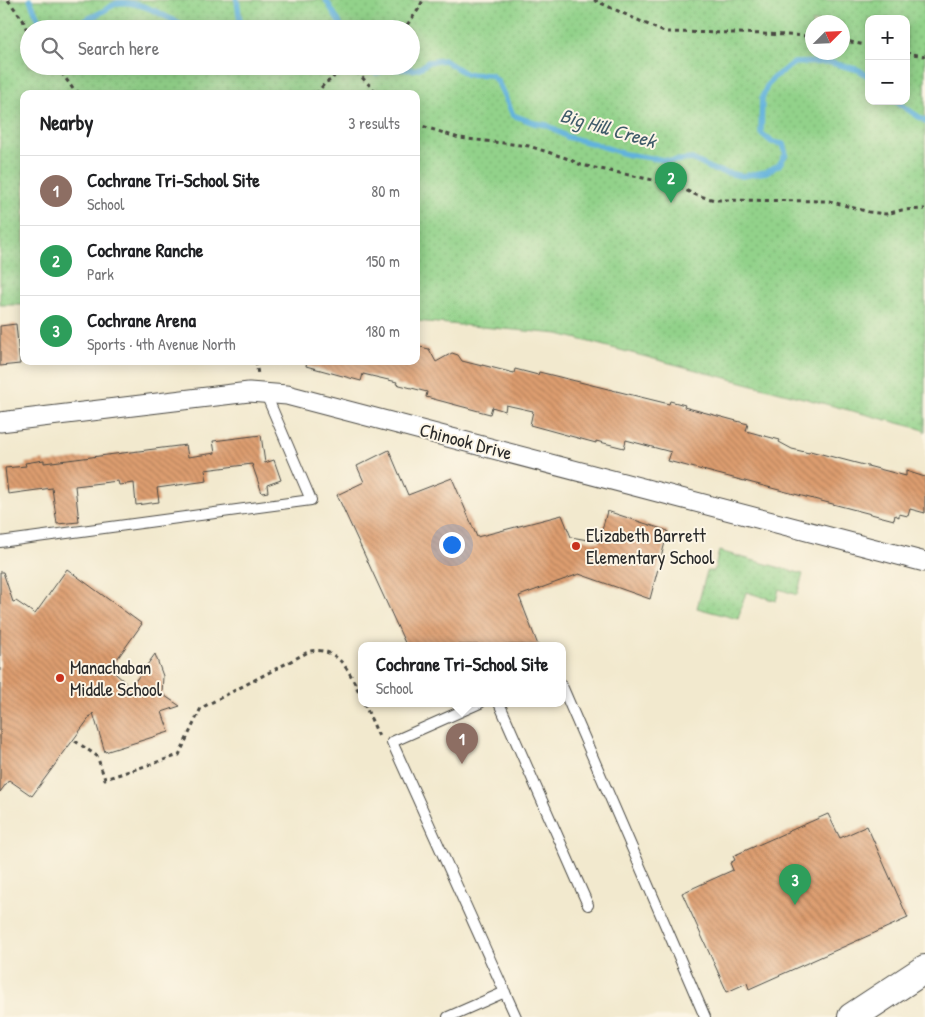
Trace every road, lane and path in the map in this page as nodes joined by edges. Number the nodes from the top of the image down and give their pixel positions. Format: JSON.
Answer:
{"nodes":[{"id":1,"x":8,"y":0,"type":"edge"},
{"id":2,"x":423,"y":0,"type":"edge"},
{"id":3,"x":594,"y":0,"type":"edge"},
{"id":4,"x":23,"y":20,"type":"edge"},
{"id":5,"x":411,"y":20,"type":"edge"},
{"id":6,"x":805,"y":36,"type":"edge"},
{"id":7,"x":850,"y":42,"type":"edge"},
{"id":8,"x":865,"y":45,"type":"edge"},
{"id":9,"x":910,"y":54,"type":"edge"},
{"id":10,"x":925,"y":56,"type":"edge"},
{"id":11,"x":63,"y":75,"type":"edge"},
{"id":12,"x":334,"y":75,"type":"edge"},
{"id":13,"x":360,"y":75,"type":"edge"},
{"id":14,"x":75,"y":90,"type":"edge"},
{"id":15,"x":319,"y":90,"type":"edge"},
{"id":16,"x":374,"y":90,"type":"edge"},
{"id":17,"x":420,"y":125,"type":"edge"},
{"id":18,"x":925,"y":209,"type":"edge"},
{"id":19,"x":257,"y":365,"type":"edge"},
{"id":20,"x":262,"y":385,"type":"junction"},
{"id":21,"x":0,"y":422,"type":"edge"},
{"id":22,"x":0,"y":542,"type":"edge"},
{"id":23,"x":925,"y":562,"type":"edge"},
{"id":24,"x":358,"y":690,"type":"edge"},
{"id":25,"x":566,"y":695,"type":"edge"},
{"id":26,"x":471,"y":707,"type":"edge"},
{"id":27,"x":501,"y":707,"type":"edge"},
{"id":28,"x":75,"y":741,"type":"dead end"},
{"id":29,"x":588,"y":905,"type":"dead end"},
{"id":30,"x":925,"y":969,"type":"edge"},
{"id":31,"x":505,"y":992,"type":"junction"},
{"id":32,"x":448,"y":1017,"type":"edge"},
{"id":33,"x":516,"y":1017,"type":"edge"},
{"id":34,"x":705,"y":1017,"type":"edge"},
{"id":35,"x":852,"y":1017,"type":"edge"}],
"edges":[{"from":1,"to":4,"type":"path"},
{"from":2,"to":5,"type":"path"},
{"from":3,"to":6,"type":"path"},
{"from":7,"to":8,"type":"path"},
{"from":9,"to":10,"type":"path"},
{"from":11,"to":14,"type":"path"},
{"from":12,"to":15,"type":"path"},
{"from":13,"to":16,"type":"path"},
{"from":17,"to":18,"type":"path"},
{"from":19,"to":20,"type":"path"},
{"from":20,"to":21,"type":"street","name":"Chinook Drive"},
{"from":20,"to":22,"type":"lane"},
{"from":20,"to":23,"type":"street","name":"Chinook Drive"},
{"from":24,"to":28,"type":"path"},
{"from":25,"to":34,"type":"lane"},
{"from":26,"to":31,"type":"lane"},
{"from":27,"to":29,"type":"lane"},
{"from":30,"to":35,"type":"street"},
{"from":31,"to":32,"type":"lane"},
{"from":31,"to":33,"type":"lane"}]}
